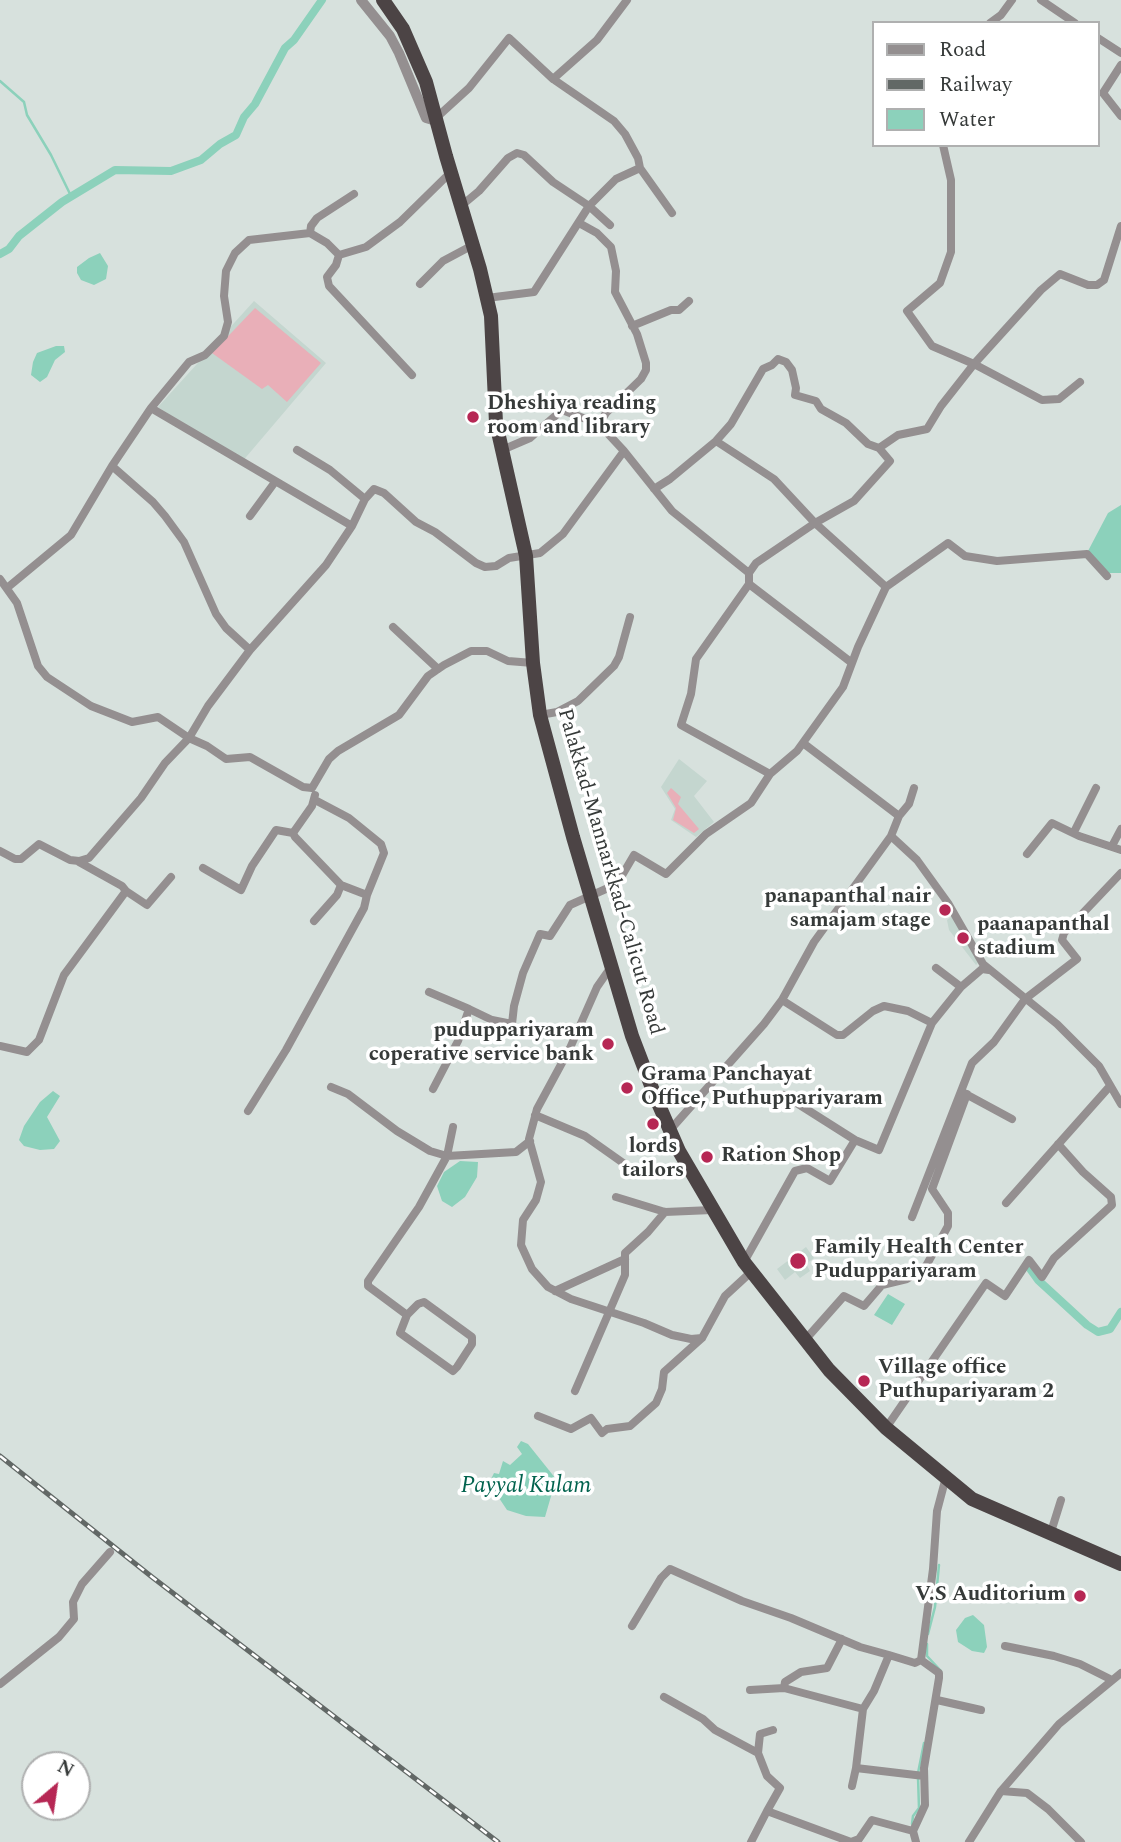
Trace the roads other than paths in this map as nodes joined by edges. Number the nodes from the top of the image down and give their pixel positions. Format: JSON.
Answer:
{"nodes":[{"id":1,"x":361,"y":0,"type":"edge"},
{"id":2,"x":383,"y":0,"type":"edge"},
{"id":3,"x":627,"y":0,"type":"edge"},
{"id":4,"x":1012,"y":0,"type":"edge"},
{"id":5,"x":1041,"y":0,"type":"edge"},
{"id":6,"x":993,"y":21,"type":"edge"},
{"id":7,"x":1072,"y":21,"type":"edge"},
{"id":8,"x":1100,"y":39,"type":"edge"},
{"id":9,"x":1121,"y":53,"type":"edge"},
{"id":10,"x":1121,"y":65,"type":"edge"},
{"id":11,"x":553,"y":79,"type":"junction"},
{"id":12,"x":1121,"y":116,"type":"edge"},
{"id":13,"x":436,"y":120,"type":"junction"},
{"id":14,"x":943,"y":147,"type":"edge"},
{"id":15,"x":640,"y":168,"type":"junction"},
{"id":16,"x":451,"y":172,"type":"junction"},
{"id":17,"x":354,"y":194,"type":"dead end"},
{"id":18,"x":461,"y":206,"type":"junction"},
{"id":19,"x":589,"y":206,"type":"junction"},
{"id":20,"x":672,"y":213,"type":"dead end"},
{"id":21,"x":579,"y":223,"type":"junction"},
{"id":22,"x":610,"y":225,"type":"dead end"},
{"id":23,"x":1121,"y":226,"type":"edge"},
{"id":24,"x":310,"y":233,"type":"junction"},
{"id":25,"x":473,"y":245,"type":"junction"},
{"id":26,"x":339,"y":255,"type":"junction"},
{"id":27,"x":420,"y":284,"type":"dead end"},
{"id":28,"x":487,"y":298,"type":"junction"},
{"id":29,"x":689,"y":301,"type":"dead end"},
{"id":30,"x":632,"y":327,"type":"junction"},
{"id":31,"x":974,"y":364,"type":"junction"},
{"id":32,"x":412,"y":375,"type":"dead end"},
{"id":33,"x":1080,"y":382,"type":"dead end"},
{"id":34,"x":150,"y":408,"type":"junction"},
{"id":35,"x":599,"y":424,"type":"junction"},
{"id":36,"x":716,"y":441,"type":"junction"},
{"id":37,"x":879,"y":447,"type":"junction"},
{"id":38,"x":297,"y":450,"type":"dead end"},
{"id":39,"x":502,"y":450,"type":"junction"},
{"id":40,"x":624,"y":451,"type":"junction"},
{"id":41,"x":112,"y":466,"type":"junction"},
{"id":42,"x":275,"y":482,"type":"junction"},
{"id":43,"x":654,"y":489,"type":"junction"},
{"id":44,"x":365,"y":499,"type":"junction"},
{"id":45,"x":250,"y":516,"type":"dead end"},
{"id":46,"x":815,"y":523,"type":"junction"},
{"id":47,"x":352,"y":526,"type":"junction"},
{"id":48,"x":526,"y":556,"type":"junction"},
{"id":49,"x":749,"y":573,"type":"junction"},
{"id":50,"x":1107,"y":576,"type":"dead end"},
{"id":51,"x":0,"y":579,"type":"edge"},
{"id":52,"x":749,"y":584,"type":"junction"},
{"id":53,"x":886,"y":587,"type":"junction"},
{"id":54,"x":7,"y":588,"type":"junction"},
{"id":55,"x":630,"y":618,"type":"dead end"},
{"id":56,"x":393,"y":627,"type":"dead end"},
{"id":57,"x":250,"y":650,"type":"junction"},
{"id":58,"x":533,"y":663,"type":"junction"},
{"id":59,"x":852,"y":663,"type":"junction"},
{"id":60,"x":438,"y":669,"type":"junction"},
{"id":61,"x":540,"y":715,"type":"junction"},
{"id":62,"x":190,"y":738,"type":"junction"},
{"id":63,"x":803,"y":743,"type":"junction"},
{"id":64,"x":770,"y":774,"type":"junction"},
{"id":65,"x":312,"y":788,"type":"junction"},
{"id":66,"x":914,"y":788,"type":"dead end"},
{"id":67,"x":1096,"y":789,"type":"dead end"},
{"id":68,"x":315,"y":800,"type":"junction"},
{"id":69,"x":898,"y":816,"type":"junction"},
{"id":70,"x":1121,"y":829,"type":"edge"},
{"id":71,"x":1074,"y":832,"type":"junction"},
{"id":72,"x":293,"y":833,"type":"junction"},
{"id":73,"x":891,"y":836,"type":"junction"},
{"id":74,"x":1117,"y":848,"type":"edge"},
{"id":75,"x":0,"y":851,"type":"edge"},
{"id":76,"x":1027,"y":854,"type":"dead end"},
{"id":77,"x":79,"y":861,"type":"junction"},
{"id":78,"x":203,"y":868,"type":"dead end"},
{"id":79,"x":171,"y":877,"type":"dead end"},
{"id":80,"x":1119,"y":879,"type":"edge"},
{"id":81,"x":341,"y":885,"type":"junction"},
{"id":82,"x":126,"y":891,"type":"junction"},
{"id":83,"x":592,"y":894,"type":"junction"},
{"id":84,"x":367,"y":895,"type":"junction"},
{"id":85,"x":314,"y":921,"type":"dead end"},
{"id":86,"x":612,"y":967,"type":"junction"},
{"id":87,"x":936,"y":968,"type":"dead end"},
{"id":88,"x":989,"y":970,"type":"junction"},
{"id":89,"x":961,"y":988,"type":"junction"},
{"id":90,"x":429,"y":992,"type":"dead end"},
{"id":91,"x":1025,"y":999,"type":"junction"},
{"id":92,"x":782,"y":1000,"type":"junction"},
{"id":93,"x":469,"y":1009,"type":"junction"},
{"id":94,"x":932,"y":1023,"type":"junction"},
{"id":95,"x":0,"y":1046,"type":"edge"},
{"id":96,"x":1110,"y":1086,"type":"junction"},
{"id":97,"x":331,"y":1087,"type":"dead end"},
{"id":98,"x":433,"y":1089,"type":"dead end"},
{"id":99,"x":963,"y":1093,"type":"junction"},
{"id":100,"x":784,"y":1095,"type":"dead end"},
{"id":101,"x":1121,"y":1104,"type":"edge"},
{"id":102,"x":248,"y":1111,"type":"dead end"},
{"id":103,"x":535,"y":1115,"type":"junction"},
{"id":104,"x":1012,"y":1119,"type":"dead end"},
{"id":105,"x":453,"y":1127,"type":"dead end"},
{"id":106,"x":670,"y":1129,"type":"junction"},
{"id":107,"x":855,"y":1140,"type":"junction"},
{"id":108,"x":530,"y":1142,"type":"junction"},
{"id":109,"x":1058,"y":1144,"type":"junction"},
{"id":110,"x":447,"y":1156,"type":"junction"},
{"id":111,"x":626,"y":1166,"type":"dead end"},
{"id":112,"x":616,"y":1197,"type":"dead end"},
{"id":113,"x":1006,"y":1203,"type":"dead end"},
{"id":114,"x":712,"y":1210,"type":"junction"},
{"id":115,"x":665,"y":1212,"type":"junction"},
{"id":116,"x":912,"y":1217,"type":"dead end"},
{"id":117,"x":625,"y":1259,"type":"junction"},
{"id":118,"x":747,"y":1267,"type":"junction"},
{"id":119,"x":555,"y":1291,"type":"junction"},
{"id":120,"x":610,"y":1311,"type":"junction"},
{"id":121,"x":407,"y":1315,"type":"junction"},
{"id":122,"x":702,"y":1338,"type":"junction"},
{"id":123,"x":805,"y":1340,"type":"junction"},
{"id":124,"x":575,"y":1391,"type":"dead end"},
{"id":125,"x":538,"y":1416,"type":"dead end"},
{"id":126,"x":886,"y":1428,"type":"junction"},
{"id":127,"x":946,"y":1477,"type":"junction"},
{"id":128,"x":1061,"y":1500,"type":"dead end"},
{"id":129,"x":1051,"y":1532,"type":"junction"},
{"id":130,"x":110,"y":1552,"type":"dead end"},
{"id":131,"x":1120,"y":1559,"type":"edge"},
{"id":132,"x":632,"y":1626,"type":"dead end"},
{"id":133,"x":842,"y":1639,"type":"junction"},
{"id":134,"x":1005,"y":1646,"type":"dead end"},
{"id":135,"x":889,"y":1655,"type":"junction"},
{"id":136,"x":921,"y":1660,"type":"junction"},
{"id":137,"x":1121,"y":1672,"type":"edge"},
{"id":138,"x":1112,"y":1680,"type":"junction"},
{"id":139,"x":0,"y":1684,"type":"edge"},
{"id":140,"x":784,"y":1689,"type":"junction"},
{"id":141,"x":750,"y":1690,"type":"dead end"},
{"id":142,"x":664,"y":1697,"type":"dead end"},
{"id":143,"x":937,"y":1700,"type":"junction"},
{"id":144,"x":863,"y":1709,"type":"junction"},
{"id":145,"x":981,"y":1710,"type":"dead end"},
{"id":146,"x":773,"y":1730,"type":"dead end"},
{"id":147,"x":758,"y":1753,"type":"junction"},
{"id":148,"x":856,"y":1768,"type":"junction"},
{"id":149,"x":924,"y":1776,"type":"junction"},
{"id":150,"x":852,"y":1786,"type":"dead end"},
{"id":151,"x":1001,"y":1791,"type":"junction"},
{"id":152,"x":767,"y":1811,"type":"junction"},
{"id":153,"x":913,"y":1831,"type":"junction"},
{"id":154,"x":751,"y":1842,"type":"edge"},
{"id":155,"x":916,"y":1842,"type":"edge"},
{"id":156,"x":969,"y":1842,"type":"edge"},
{"id":157,"x":1081,"y":1842,"type":"edge"}],
"edges":[{"from":1,"to":13,"type":"street"},
{"from":2,"to":13,"type":"highway","name":"Palakkad-Mannarkkad-Calicut Road"},
{"from":3,"to":11,"type":"street"},
{"from":4,"to":6,"type":"street"},
{"from":5,"to":7,"type":"street"},
{"from":8,"to":9,"type":"street"},
{"from":10,"to":12,"type":"street"},
{"from":11,"to":13,"type":"street"},
{"from":11,"to":15,"type":"street"},
{"from":13,"to":16,"type":"highway","name":"Palakkad-Mannarkkad-Calicut Road"},
{"from":14,"to":31,"type":"street"},
{"from":15,"to":19,"type":"street"},
{"from":15,"to":20,"type":"street"},
{"from":16,"to":18,"type":"highway","name":"Palakkad-Mannarkkad-Calicut Road"},
{"from":16,"to":26,"type":"street"},
{"from":17,"to":24,"type":"street"},
{"from":18,"to":19,"type":"street"},
{"from":18,"to":25,"type":"highway","name":"Palakkad-Mannarkkad-Calicut Road"},
{"from":19,"to":21,"type":"street"},
{"from":19,"to":22,"type":"street"},
{"from":21,"to":28,"type":"street"},
{"from":21,"to":30,"type":"street"},
{"from":23,"to":31,"type":"street"},
{"from":24,"to":26,"type":"street"},
{"from":24,"to":34,"type":"street"},
{"from":25,"to":27,"type":"street"},
{"from":25,"to":28,"type":"highway","name":"Palakkad-Mannarkkad-Calicut Road"},
{"from":26,"to":32,"type":"street"},
{"from":28,"to":39,"type":"highway","name":"Palakkad-Mannarkkad-Calicut Road"},
{"from":29,"to":30,"type":"street"},
{"from":30,"to":35,"type":"street"},
{"from":31,"to":33,"type":"street"},
{"from":31,"to":37,"type":"street"},
{"from":34,"to":41,"type":"street"},
{"from":34,"to":42,"type":"street"},
{"from":35,"to":39,"type":"street"},
{"from":35,"to":40,"type":"street"},
{"from":36,"to":37,"type":"street"},
{"from":36,"to":43,"type":"street"},
{"from":36,"to":46,"type":"street"},
{"from":37,"to":46,"type":"street"},
{"from":38,"to":44,"type":"street"},
{"from":39,"to":48,"type":"highway","name":"Palakkad-Mannarkkad-Calicut Road"},
{"from":40,"to":43,"type":"street"},
{"from":40,"to":48,"type":"street"},
{"from":41,"to":54,"type":"street"},
{"from":41,"to":57,"type":"street"},
{"from":42,"to":45,"type":"street"},
{"from":42,"to":47,"type":"street"},
{"from":43,"to":49,"type":"street"},
{"from":44,"to":47,"type":"street"},
{"from":44,"to":48,"type":"street"},
{"from":46,"to":49,"type":"street"},
{"from":46,"to":53,"type":"street"},
{"from":47,"to":57,"type":"street"},
{"from":48,"to":58,"type":"highway","name":"Palakkad-Mannarkkad-Calicut Road"},
{"from":49,"to":52,"type":"street"},
{"from":50,"to":53,"type":"street"},
{"from":51,"to":54,"type":"street"},
{"from":52,"to":59,"type":"street"},
{"from":52,"to":64,"type":"street"},
{"from":53,"to":59,"type":"street"},
{"from":54,"to":62,"type":"street"},
{"from":55,"to":61,"type":"street"},
{"from":56,"to":60,"type":"street"},
{"from":57,"to":62,"type":"street"},
{"from":58,"to":60,"type":"street"},
{"from":58,"to":61,"type":"highway","name":"Palakkad-Mannarkkad-Calicut Road"},
{"from":59,"to":63,"type":"street"},
{"from":60,"to":65,"type":"street"},
{"from":61,"to":83,"type":"highway","name":"Palakkad-Mannarkkad-Calicut Road"},
{"from":62,"to":65,"type":"street"},
{"from":62,"to":77,"type":"street"},
{"from":63,"to":64,"type":"street"},
{"from":63,"to":69,"type":"street"},
{"from":64,"to":83,"type":"street"},
{"from":65,"to":68,"type":"street"},
{"from":66,"to":69,"type":"street"},
{"from":67,"to":71,"type":"street"},
{"from":68,"to":72,"type":"street"},
{"from":68,"to":84,"type":"street"},
{"from":69,"to":73,"type":"street"},
{"from":70,"to":74,"type":"street"},
{"from":71,"to":74,"type":"street"},
{"from":71,"to":76,"type":"street"},
{"from":72,"to":78,"type":"street"},
{"from":72,"to":81,"type":"street"},
{"from":73,"to":88,"type":"street"},
{"from":73,"to":92,"type":"street"},
{"from":75,"to":77,"type":"street"},
{"from":77,"to":82,"type":"street"},
{"from":79,"to":82,"type":"street"},
{"from":80,"to":91,"type":"street"},
{"from":81,"to":84,"type":"street"},
{"from":81,"to":85,"type":"street"},
{"from":82,"to":95,"type":"street"},
{"from":83,"to":86,"type":"highway","name":"Palakkad-Mannarkkad-Calicut Road"},
{"from":83,"to":93,"type":"street"},
{"from":84,"to":102,"type":"street"},
{"from":86,"to":103,"type":"street"},
{"from":86,"to":106,"type":"highway","name":"Palakkad-Mannarkkad-Calicut Road"},
{"from":87,"to":89,"type":"street"},
{"from":88,"to":89,"type":"street"},
{"from":88,"to":91,"type":"street"},
{"from":89,"to":94,"type":"street"},
{"from":90,"to":93,"type":"street"},
{"from":91,"to":96,"type":"street"},
{"from":91,"to":99,"type":"street"},
{"from":92,"to":94,"type":"street"},
{"from":92,"to":106,"type":"street"},
{"from":93,"to":98,"type":"street"},
{"from":94,"to":107,"type":"street"},
{"from":96,"to":101,"type":"street"},
{"from":96,"to":109,"type":"street"},
{"from":97,"to":110,"type":"street"},
{"from":99,"to":104,"type":"street"},
{"from":99,"to":116,"type":"street"},
{"from":99,"to":123,"type":"street"},
{"from":100,"to":107,"type":"street"},
{"from":103,"to":108,"type":"street"},
{"from":103,"to":111,"type":"street"},
{"from":105,"to":110,"type":"street"},
{"from":106,"to":114,"type":"highway","name":"Palakkad-Mannarkkad-Calicut Road"},
{"from":107,"to":118,"type":"street"},
{"from":108,"to":110,"type":"street"},
{"from":108,"to":119,"type":"street"},
{"from":109,"to":113,"type":"street"},
{"from":109,"to":126,"type":"street"},
{"from":110,"to":121,"type":"street"},
{"from":112,"to":115,"type":"street"},
{"from":114,"to":115,"type":"street"},
{"from":114,"to":118,"type":"highway","name":"Palakkad-Mannarkkad-Calicut Road"},
{"from":115,"to":117,"type":"street"},
{"from":117,"to":119,"type":"street"},
{"from":117,"to":120,"type":"street"},
{"from":118,"to":122,"type":"street"},
{"from":118,"to":123,"type":"highway","name":"Palakkad-Mannarkkad-Calicut Road"},
{"from":119,"to":120,"type":"street"},
{"from":120,"to":122,"type":"street"},
{"from":120,"to":124,"type":"street"},
{"from":121,"to":121,"type":"street"},
{"from":122,"to":125,"type":"street"},
{"from":123,"to":126,"type":"highway","name":"Palakkad-Mannarkkad-Calicut Road"},
{"from":126,"to":127,"type":"highway","name":"Palakkad-Mannarkkad-Calicut Road"},
{"from":127,"to":129,"type":"highway","name":"Palakkad-Mannarkkad-Calicut Road"},
{"from":127,"to":136,"type":"street"},
{"from":128,"to":129,"type":"street"},
{"from":129,"to":131,"type":"highway","name":"Palakkad-Mannarkkad-Calicut Road"},
{"from":130,"to":139,"type":"street"},
{"from":132,"to":133,"type":"street"},
{"from":133,"to":135,"type":"street"},
{"from":133,"to":140,"type":"street"},
{"from":134,"to":138,"type":"street"},
{"from":135,"to":136,"type":"street"},
{"from":135,"to":144,"type":"street"},
{"from":136,"to":143,"type":"street"},
{"from":137,"to":138,"type":"street"},
{"from":138,"to":151,"type":"street"},
{"from":140,"to":141,"type":"street"},
{"from":140,"to":144,"type":"street"},
{"from":142,"to":147,"type":"street"},
{"from":143,"to":145,"type":"street"},
{"from":143,"to":149,"type":"street"},
{"from":144,"to":148,"type":"street"},
{"from":146,"to":147,"type":"street"},
{"from":147,"to":152,"type":"street"},
{"from":148,"to":149,"type":"street"},
{"from":148,"to":150,"type":"street"},
{"from":149,"to":153,"type":"street"},
{"from":151,"to":156,"type":"street"},
{"from":151,"to":157,"type":"street"},
{"from":152,"to":153,"type":"street"},
{"from":152,"to":154,"type":"street"},
{"from":153,"to":155,"type":"street"}]}
